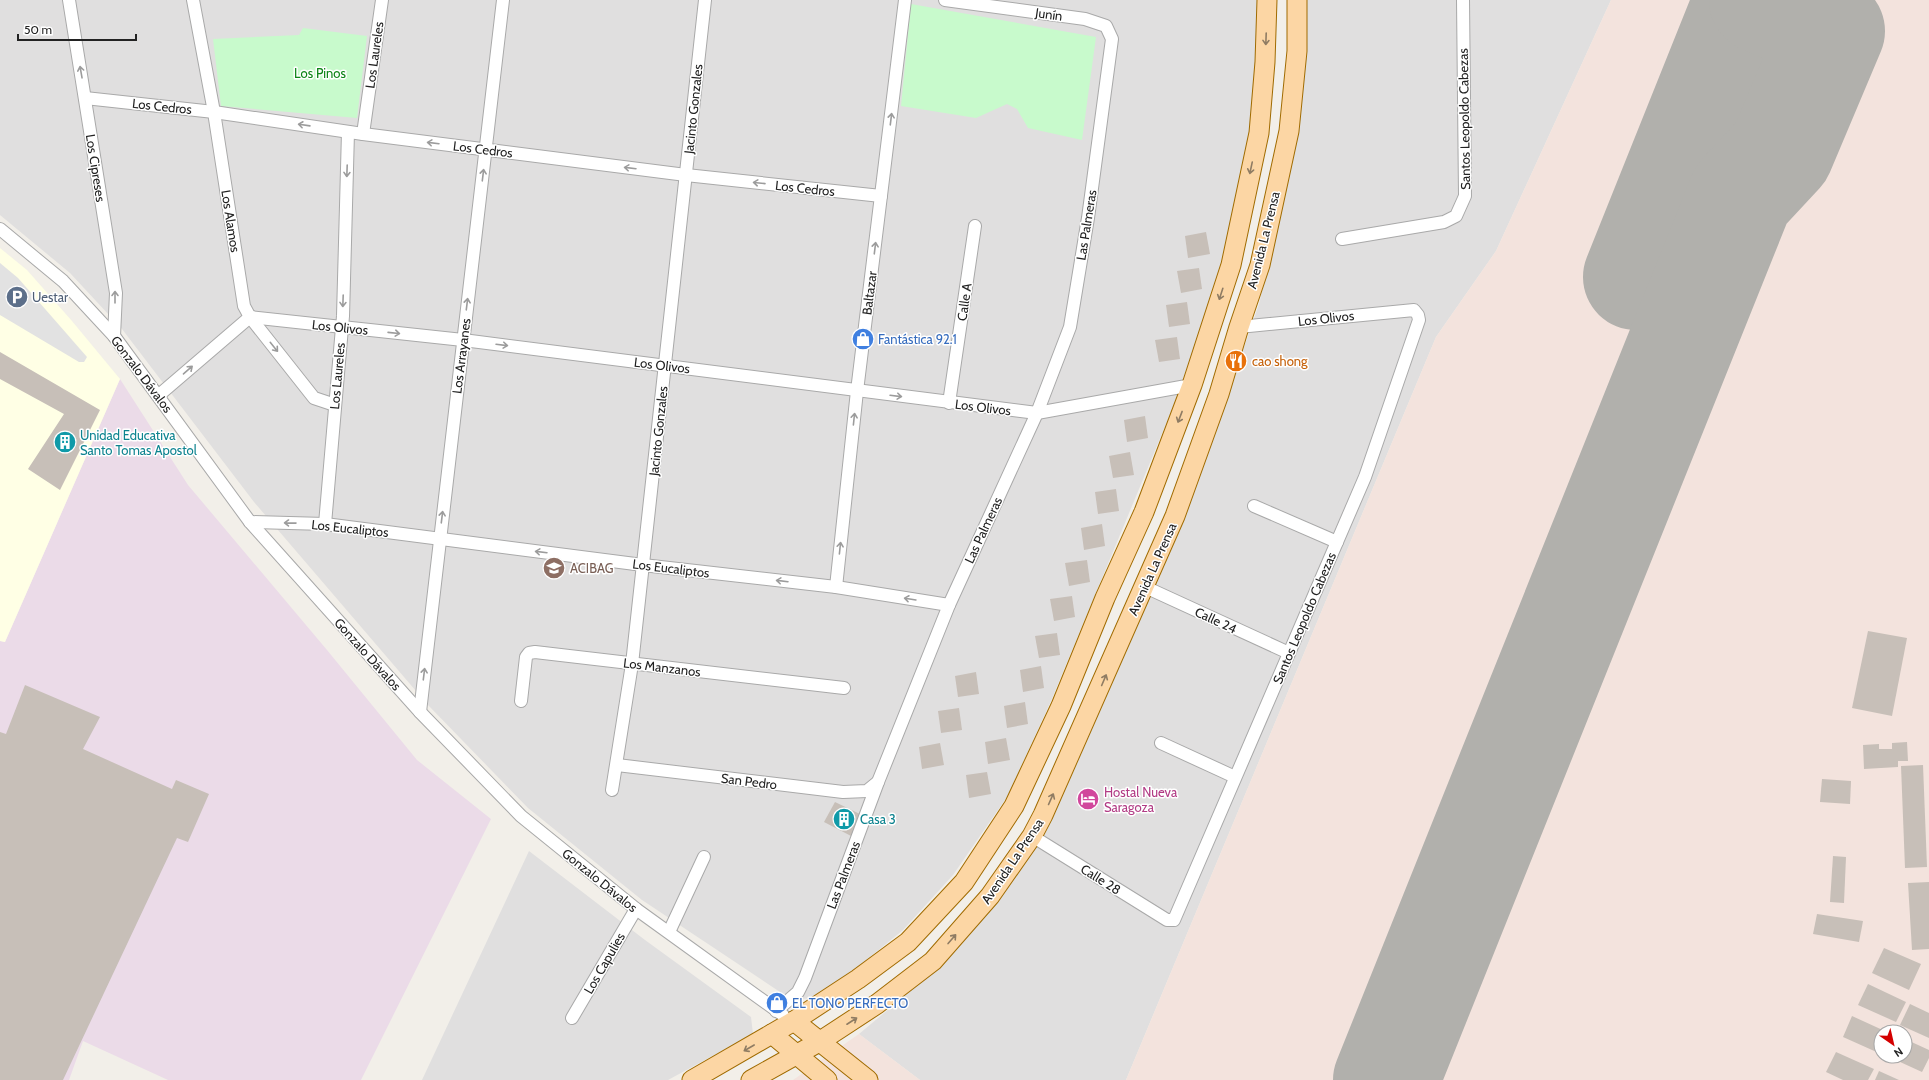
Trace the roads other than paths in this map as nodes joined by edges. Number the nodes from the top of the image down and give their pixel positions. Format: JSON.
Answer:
{"nodes":[{"id":1,"x":69,"y":0,"type":"edge"},
{"id":2,"x":193,"y":0,"type":"edge"},
{"id":3,"x":382,"y":0,"type":"edge"},
{"id":4,"x":503,"y":0,"type":"edge"},
{"id":5,"x":705,"y":0,"type":"edge"},
{"id":6,"x":905,"y":0,"type":"edge"},
{"id":7,"x":944,"y":0,"type":"edge"},
{"id":8,"x":1267,"y":0,"type":"edge"},
{"id":9,"x":1297,"y":0,"type":"edge"},
{"id":10,"x":1463,"y":0,"type":"edge"},
{"id":11,"x":1106,"y":26,"type":"joint"},
{"id":12,"x":85,"y":98,"type":"junction"},
{"id":13,"x":214,"y":112,"type":"junction"},
{"id":14,"x":348,"y":132,"type":"junction"},
{"id":15,"x":363,"y":134,"type":"junction"},
{"id":16,"x":486,"y":149,"type":"junction"},
{"id":17,"x":686,"y":175,"type":"junction"},
{"id":18,"x":881,"y":196,"type":"junction"},
{"id":19,"x":975,"y":226,"type":"dead end"},
{"id":20,"x":0,"y":228,"type":"edge"},
{"id":21,"x":1342,"y":239,"type":"dead end"},
{"id":22,"x":1414,"y":310,"type":"joint"},
{"id":23,"x":250,"y":317,"type":"junction"},
{"id":24,"x":1239,"y":327,"type":"junction"},
{"id":25,"x":341,"y":328,"type":"junction"},
{"id":26,"x":114,"y":336,"type":"junction"},
{"id":27,"x":463,"y":340,"type":"junction"},
{"id":28,"x":665,"y":365,"type":"junction"},
{"id":29,"x":1192,"y":385,"type":"junction"},
{"id":30,"x":857,"y":391,"type":"junction"},
{"id":31,"x":159,"y":396,"type":"junction"},
{"id":32,"x":949,"y":403,"type":"junction"},
{"id":33,"x":335,"y":405,"type":"junction"},
{"id":34,"x":1036,"y":413,"type":"junction"},
{"id":35,"x":1254,"y":506,"type":"dead end"},
{"id":36,"x":250,"y":522,"type":"junction"},
{"id":37,"x":325,"y":524,"type":"junction"},
{"id":38,"x":440,"y":539,"type":"junction"},
{"id":39,"x":1337,"y":542,"type":"junction"},
{"id":40,"x":643,"y":565,"type":"junction"},
{"id":41,"x":1144,"y":586,"type":"junction"},
{"id":42,"x":836,"y":587,"type":"junction"},
{"id":43,"x":949,"y":605,"type":"junction"},
{"id":44,"x":1289,"y":653,"type":"junction"},
{"id":45,"x":632,"y":664,"type":"junction"},
{"id":46,"x":844,"y":688,"type":"dead end"},
{"id":47,"x":521,"y":701,"type":"dead end"},
{"id":48,"x":420,"y":712,"type":"junction"},
{"id":49,"x":1161,"y":743,"type":"dead end"},
{"id":50,"x":617,"y":765,"type":"junction"},
{"id":51,"x":1235,"y":777,"type":"junction"},
{"id":52,"x":878,"y":782,"type":"junction"},
{"id":53,"x":612,"y":790,"type":"dead end"},
{"id":54,"x":1032,"y":836,"type":"junction"},
{"id":55,"x":704,"y":857,"type":"dead end"},
{"id":56,"x":636,"y":909,"type":"junction"},
{"id":57,"x":1171,"y":921,"type":"joint"},
{"id":58,"x":669,"y":932,"type":"junction"},
{"id":59,"x":776,"y":1011,"type":"junction"},
{"id":60,"x":572,"y":1018,"type":"dead end"},
{"id":61,"x":794,"y":1021,"type":"junction"},
{"id":62,"x":772,"y":1034,"type":"junction"},
{"id":63,"x":819,"y":1042,"type":"junction"},
{"id":64,"x":797,"y":1055,"type":"junction"},
{"id":65,"x":692,"y":1080,"type":"edge"},
{"id":66,"x":751,"y":1080,"type":"edge"},
{"id":67,"x":827,"y":1080,"type":"edge"},
{"id":68,"x":868,"y":1080,"type":"edge"}],
"edges":[{"from":12,"to":1,"type":"street","name":"Los Cipreses","one_way":true},
{"from":2,"to":13,"type":"street","name":"Los Alamos"},
{"from":3,"to":15,"type":"street","name":"Los Laureles"},
{"from":4,"to":16,"type":"street","name":"Los Arrayanes"},
{"from":5,"to":17,"type":"street","name":"Jacinto Gonzales"},
{"from":18,"to":6,"type":"street","name":"Baltazar","one_way":true},
{"from":7,"to":11,"type":"street","name":"Junín"},
{"from":8,"to":29,"type":"main road","name":"Avenida La Prensa","one_way":true},
{"from":9,"to":24,"type":"main road","name":"Avenida La Prensa"},
{"from":10,"to":21,"type":"street","name":"Santos Leopoldo Cabezas"},
{"from":11,"to":34,"type":"street","name":"Las Palmeras"},
{"from":12,"to":13,"type":"street","name":"Los Cedros"},
{"from":26,"to":12,"type":"street","name":"Los Cipreses","one_way":true},
{"from":14,"to":13,"type":"street","name":"Los Cedros","one_way":true},
{"from":13,"to":23,"type":"street","name":"Los Alamos"},
{"from":14,"to":15,"type":"street","name":"Los Cedros"},
{"from":14,"to":25,"type":"street","name":"Los Laureles","one_way":true},
{"from":16,"to":15,"type":"street","name":"Los Cedros","one_way":true},
{"from":17,"to":16,"type":"street","name":"Los Cedros","one_way":true},
{"from":27,"to":16,"type":"street","name":"Los Arrayanes","one_way":true},
{"from":18,"to":17,"type":"street","name":"Los Cedros","one_way":true},
{"from":17,"to":28,"type":"street","name":"Jacinto Gonzales"},
{"from":30,"to":18,"type":"street","name":"Baltazar","one_way":true},
{"from":19,"to":32,"type":"street","name":"Calle A"},
{"from":20,"to":26,"type":"street","name":"Gonzalo Dávalos"},
{"from":22,"to":24,"type":"street","name":"Los Olivos"},
{"from":22,"to":39,"type":"street","name":"Santos Leopoldo Cabezas"},
{"from":23,"to":25,"type":"street","name":"Los Olivos"},
{"from":31,"to":23,"type":"street","one_way":true},
{"from":23,"to":33,"type":"street","name":"Los Alamos","one_way":true},
{"from":24,"to":41,"type":"main road","name":"Avenida La Prensa"},
{"from":25,"to":27,"type":"street","name":"Los Olivos","one_way":true},
{"from":25,"to":33,"type":"street","name":"Los Laureles"},
{"from":26,"to":31,"type":"street","name":"Gonzalo Dávalos"},
{"from":27,"to":28,"type":"street","name":"Los Olivos","one_way":true},
{"from":38,"to":27,"type":"street","name":"Los Arrayanes","one_way":true},
{"from":28,"to":30,"type":"street","name":"Los Olivos"},
{"from":28,"to":40,"type":"street","name":"Jacinto Gonzales"},
{"from":29,"to":34,"type":"street","name":"Los Olivos"},
{"from":29,"to":61,"type":"main road","name":"Avenida La Prensa","one_way":true},
{"from":30,"to":32,"type":"street","name":"Los Olivos","one_way":true},
{"from":42,"to":30,"type":"street","name":"Baltazar","one_way":true},
{"from":31,"to":36,"type":"street","name":"Gonzalo Dávalos"},
{"from":32,"to":34,"type":"street","name":"Los Olivos"},
{"from":33,"to":37,"type":"street","name":"Los Laureles"},
{"from":34,"to":43,"type":"street","name":"Las Palmeras"},
{"from":35,"to":39,"type":"street"},
{"from":37,"to":36,"type":"street","name":"Los Eucaliptos","one_way":true},
{"from":36,"to":48,"type":"street","name":"Gonzalo Dávalos"},
{"from":37,"to":38,"type":"street","name":"Los Eucaliptos"},
{"from":40,"to":38,"type":"street","name":"Los Eucaliptos","one_way":true},
{"from":48,"to":38,"type":"street","name":"Los Arrayanes","one_way":true},
{"from":39,"to":44,"type":"street","name":"Santos Leopoldo Cabezas"},
{"from":42,"to":40,"type":"street","name":"Los Eucaliptos","one_way":true},
{"from":40,"to":45,"type":"street","name":"Jacinto Gonzales"},
{"from":41,"to":44,"type":"street","name":"Calle 24"},
{"from":54,"to":41,"type":"main road","name":"Avenida La Prensa","one_way":true},
{"from":43,"to":42,"type":"street","name":"Los Eucaliptos","one_way":true},
{"from":43,"to":52,"type":"street","name":"Las Palmeras"},
{"from":44,"to":51,"type":"street","name":"Santos Leopoldo Cabezas"},
{"from":45,"to":46,"type":"street","name":"Los Manzanos"},
{"from":45,"to":47,"type":"street","name":"Los Manzanos"},
{"from":45,"to":50,"type":"street","name":"Jacinto Gonzales"},
{"from":48,"to":56,"type":"street","name":"Gonzalo Dávalos"},
{"from":49,"to":51,"type":"street"},
{"from":50,"to":52,"type":"street","name":"San Pedro"},
{"from":50,"to":53,"type":"street","name":"Jacinto Gonzales"},
{"from":51,"to":57,"type":"street","name":"Santos Leopoldo Cabezas"},
{"from":52,"to":59,"type":"street","name":"Las Palmeras"},
{"from":54,"to":57,"type":"street","name":"Calle 28"},
{"from":63,"to":54,"type":"main road","name":"Avenida La Prensa","one_way":true},
{"from":55,"to":58,"type":"street"},
{"from":56,"to":58,"type":"street","name":"Gonzalo Dávalos"},
{"from":56,"to":60,"type":"street","name":"Los Capulies"},
{"from":58,"to":59,"type":"street","name":"Gonzalo Dávalos"},
{"from":59,"to":61,"type":"street","name":"Gonzalo Dávalos"},
{"from":61,"to":62,"type":"main road","name":"Avenida La Prensa"},
{"from":61,"to":63,"type":"main road"},
{"from":62,"to":64,"type":"main road"},
{"from":62,"to":65,"type":"main road","name":"Avenida La Prensa","one_way":true},
{"from":63,"to":64,"type":"main road","name":"Avenida La Prensa"},
{"from":63,"to":68,"type":"main road"},
{"from":64,"to":66,"type":"main road","name":"Avenida La Prensa"},
{"from":64,"to":67,"type":"main road"}]}
